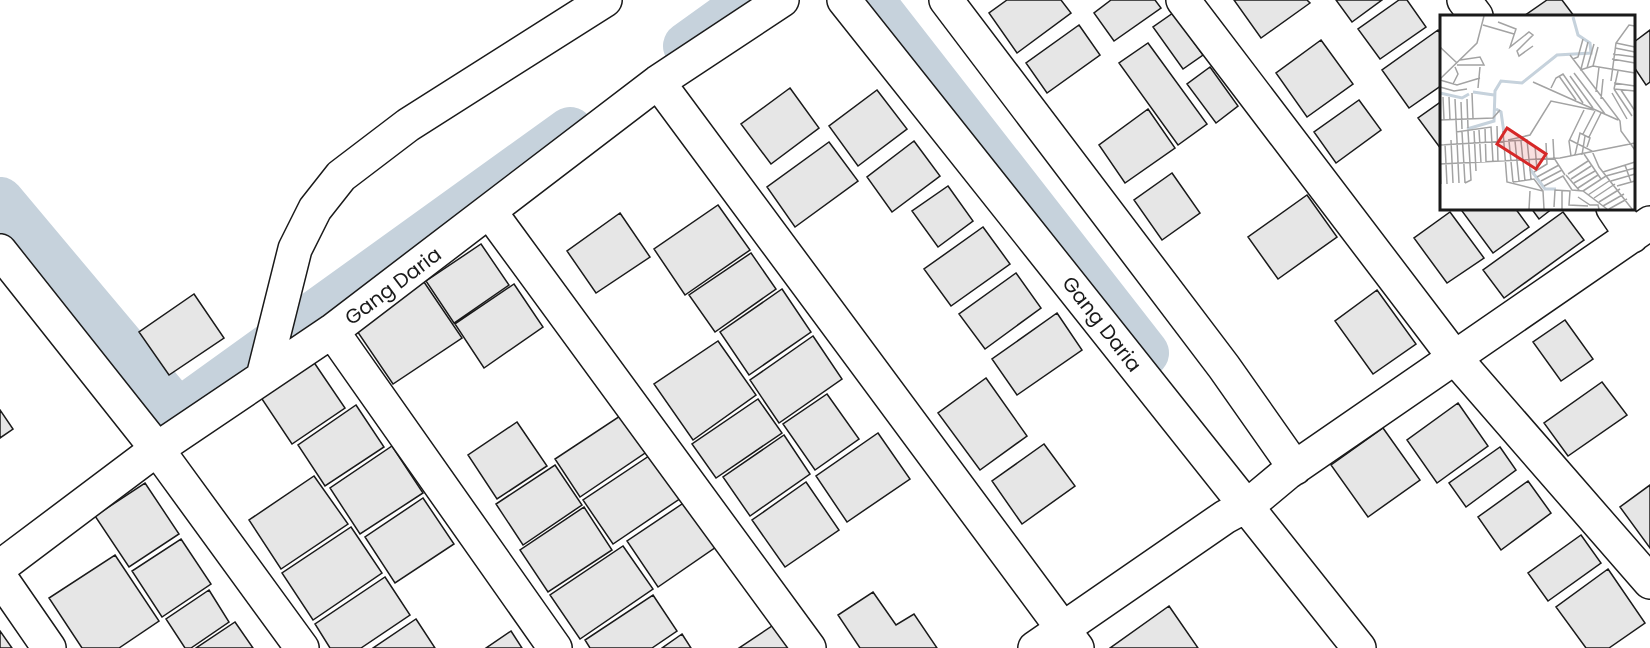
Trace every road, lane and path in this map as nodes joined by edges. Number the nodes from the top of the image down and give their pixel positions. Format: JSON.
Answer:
{"nodes":[{"id":1,"x":605,"y":0,"type":"edge"},
{"id":2,"x":782,"y":0,"type":"edge"},
{"id":3,"x":844,"y":0,"type":"edge"},
{"id":4,"x":946,"y":0,"type":"edge"},
{"id":5,"x":1183,"y":0,"type":"edge"},
{"id":6,"x":1464,"y":0,"type":"edge"},
{"id":7,"x":1475,"y":15,"type":"edge"},
{"id":8,"x":658,"y":82,"type":"junction"},
{"id":9,"x":1616,"y":210,"type":"edge"},
{"id":10,"x":490,"y":212,"type":"junction"},
{"id":11,"x":1641,"y":229,"type":"edge"},
{"id":12,"x":0,"y":251,"type":"edge"},
{"id":13,"x":332,"y":332,"type":"junction"},
{"id":14,"x":1455,"y":358,"type":"junction"},
{"id":15,"x":266,"y":366,"type":"junction"},
{"id":16,"x":157,"y":449,"type":"junction"},
{"id":17,"x":1291,"y":470,"type":"junction"},
{"id":18,"x":1248,"y":504,"type":"junction"},
{"id":19,"x":0,"y":567,"type":"edge"},
{"id":20,"x":0,"y":577,"type":"edge"},
{"id":21,"x":1650,"y":582,"type":"edge"},
{"id":22,"x":1069,"y":638,"type":"edge"},
{"id":23,"x":49,"y":648,"type":"edge"},
{"id":24,"x":302,"y":648,"type":"edge"},
{"id":25,"x":555,"y":648,"type":"edge"},
{"id":26,"x":810,"y":648,"type":"edge"},
{"id":27,"x":1035,"y":648,"type":"edge"},
{"id":28,"x":1359,"y":648,"type":"edge"}],
"edges":[{"from":1,"to":15,"type":"street"},
{"from":2,"to":8,"type":"street","name":"Gang Daria"},
{"from":3,"to":18,"type":"street","name":"Gang Daria"},
{"from":4,"to":17,"type":"street"},
{"from":5,"to":14,"type":"street"},
{"from":6,"to":7,"type":"street"},
{"from":8,"to":10,"type":"street","name":"Gang Daria"},
{"from":8,"to":22,"type":"street"},
{"from":9,"to":11,"type":"street"},
{"from":10,"to":13,"type":"street","name":"Gang Daria"},
{"from":10,"to":26,"type":"street"},
{"from":11,"to":14,"type":"street"},
{"from":12,"to":16,"type":"street"},
{"from":13,"to":15,"type":"street","name":"Gang Daria"},
{"from":13,"to":25,"type":"street"},
{"from":14,"to":17,"type":"street"},
{"from":14,"to":21,"type":"street"},
{"from":15,"to":16,"type":"street","name":"Gang Daria"},
{"from":16,"to":19,"type":"street","name":"Gang Daria"},
{"from":16,"to":24,"type":"street"},
{"from":17,"to":18,"type":"street"},
{"from":18,"to":22,"type":"street"},
{"from":18,"to":28,"type":"street","name":"Gang Daria"},
{"from":20,"to":23,"type":"street"},
{"from":22,"to":27,"type":"street"}]}
